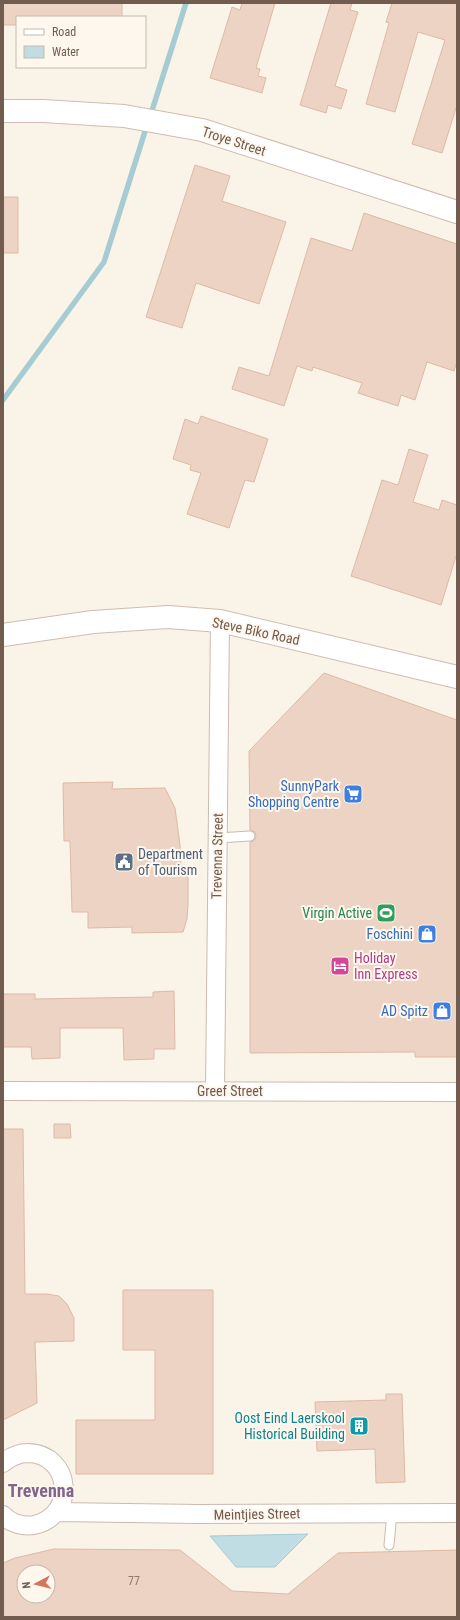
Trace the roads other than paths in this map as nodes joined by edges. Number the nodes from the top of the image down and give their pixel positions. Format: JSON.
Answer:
{"nodes":[{"id":1,"x":3,"y":111,"type":"edge"},
{"id":2,"x":457,"y":212,"type":"edge"},
{"id":3,"x":220,"y":621,"type":"junction"},
{"id":4,"x":3,"y":635,"type":"edge"},
{"id":5,"x":457,"y":677,"type":"edge"},
{"id":6,"x":250,"y":836,"type":"dead end"},
{"id":7,"x":218,"y":838,"type":"junction"},
{"id":8,"x":3,"y":1091,"type":"edge"},
{"id":9,"x":215,"y":1091,"type":"junction"},
{"id":10,"x":457,"y":1092,"type":"edge"},
{"id":11,"x":3,"y":1463,"type":"edge"},
{"id":12,"x":56,"y":1512,"type":"junction"},
{"id":13,"x":392,"y":1513,"type":"junction"},
{"id":14,"x":457,"y":1513,"type":"edge"},
{"id":15,"x":3,"y":1515,"type":"edge"},
{"id":16,"x":3,"y":1525,"type":"edge"},
{"id":17,"x":22,"y":1525,"type":"junction"},
{"id":18,"x":390,"y":1545,"type":"dead end"}],
"edges":[{"from":1,"to":2,"type":"main road","name":"Troye Street"},
{"from":3,"to":4,"type":"main road","name":"Steve Biko Road"},
{"from":3,"to":5,"type":"main road","name":"Steve Biko Road"},
{"from":3,"to":7,"type":"street","name":"Trevenna Street"},
{"from":6,"to":7,"type":"lane"},
{"from":7,"to":9,"type":"street","name":"Trevenna Street"},
{"from":8,"to":9,"type":"street","name":"Greef Street"},
{"from":9,"to":10,"type":"street","name":"Greef Street"},
{"from":11,"to":12,"type":"street"},
{"from":12,"to":13,"type":"street","name":"Meintjies Street"},
{"from":12,"to":17,"type":"street"},
{"from":13,"to":14,"type":"street","name":"Meintjies Street"},
{"from":13,"to":18,"type":"lane"},
{"from":15,"to":17,"type":"street"},
{"from":16,"to":17,"type":"street"}]}
